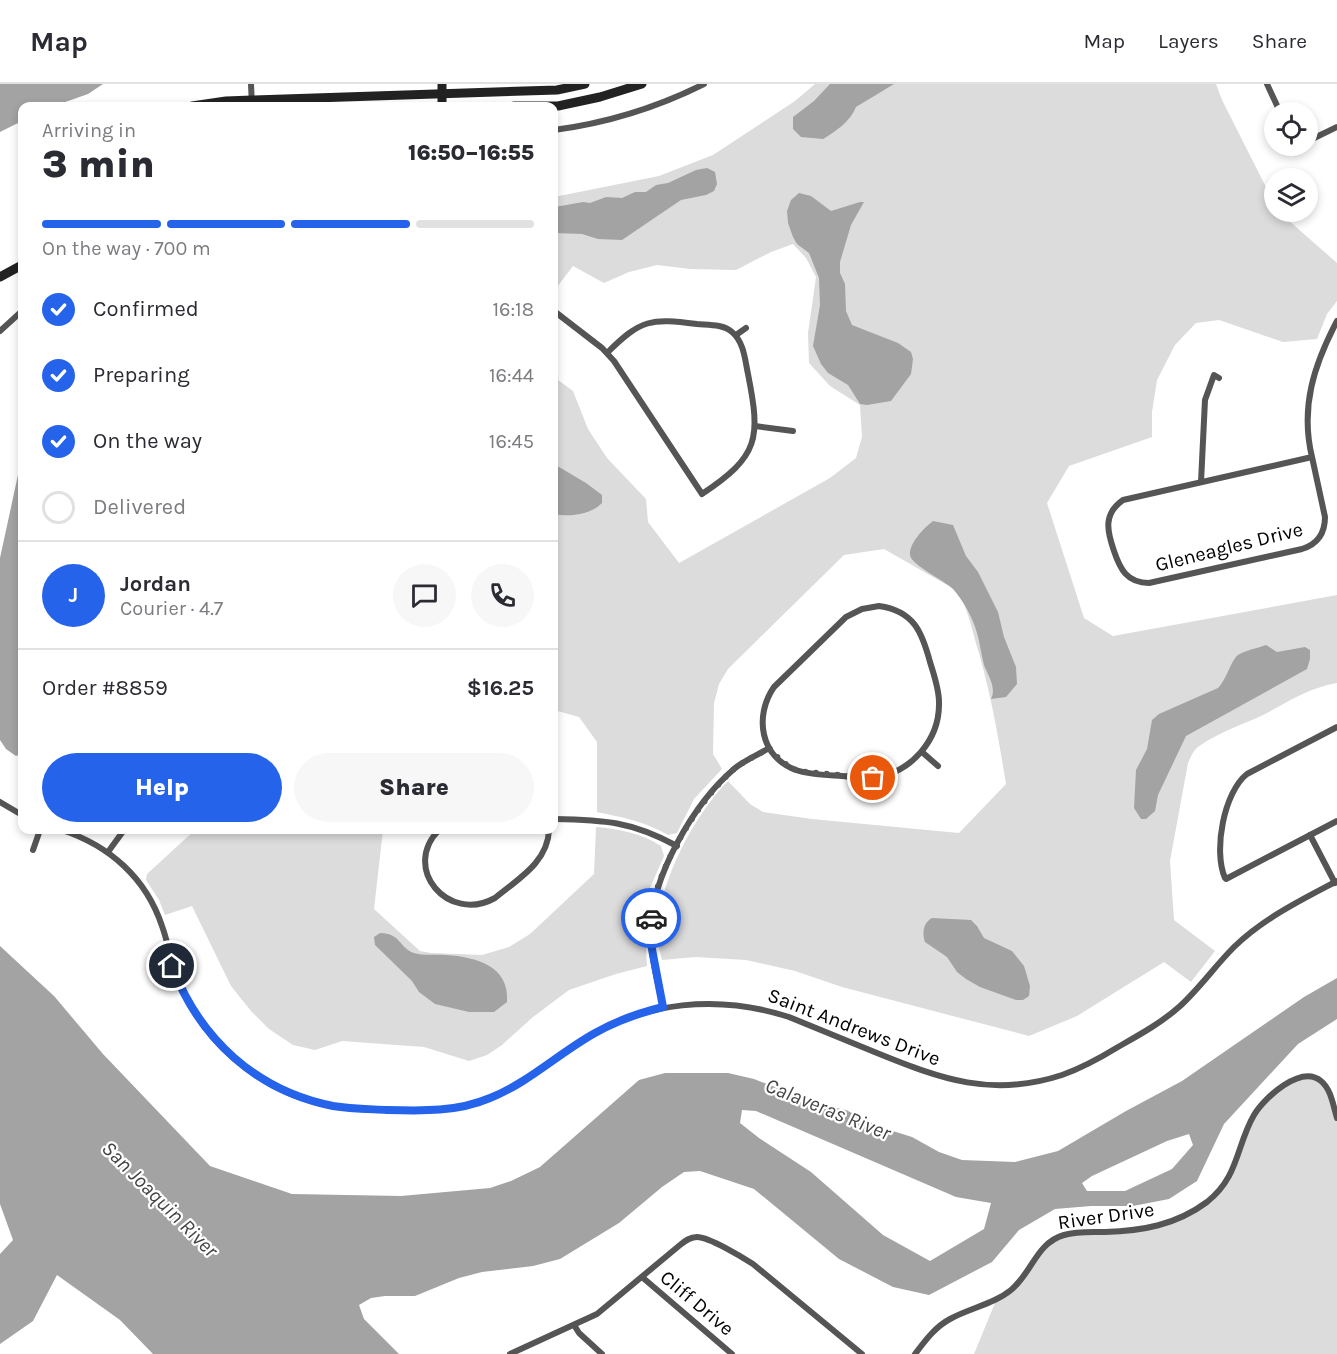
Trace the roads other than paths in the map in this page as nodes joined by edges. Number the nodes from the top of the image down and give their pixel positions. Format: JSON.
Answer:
{"nodes":[{"id":1,"x":251,"y":84,"type":"edge"},
{"id":2,"x":442,"y":84,"type":"edge"},
{"id":3,"x":585,"y":84,"type":"edge"},
{"id":4,"x":642,"y":84,"type":"edge"},
{"id":5,"x":704,"y":84,"type":"edge"},
{"id":6,"x":1267,"y":84,"type":"edge"},
{"id":7,"x":442,"y":94,"type":"junction"},
{"id":8,"x":219,"y":102,"type":"edge"},
{"id":9,"x":239,"y":102,"type":"edge"},
{"id":10,"x":252,"y":102,"type":"edge"},
{"id":11,"x":273,"y":102,"type":"edge"},
{"id":12,"x":442,"y":102,"type":"edge"},
{"id":13,"x":1275,"y":102,"type":"edge"},
{"id":14,"x":558,"y":106,"type":"edge"},
{"id":15,"x":1337,"y":127,"type":"edge"},
{"id":16,"x":558,"y":129,"type":"edge"},
{"id":17,"x":1318,"y":136,"type":"edge"},
{"id":18,"x":18,"y":267,"type":"edge"},
{"id":19,"x":0,"y":277,"type":"edge"},
{"id":20,"x":558,"y":314,"type":"edge"},
{"id":21,"x":18,"y":315,"type":"edge"},
{"id":22,"x":1337,"y":321,"type":"edge"},
{"id":23,"x":746,"y":328,"type":"dead end"},
{"id":24,"x":0,"y":331,"type":"edge"},
{"id":25,"x":736,"y":335,"type":"junction"},
{"id":26,"x":607,"y":353,"type":"junction"},
{"id":27,"x":1219,"y":378,"type":"dead end"},
{"id":28,"x":755,"y":426,"type":"junction"},
{"id":29,"x":794,"y":432,"type":"dead end"},
{"id":30,"x":1312,"y":457,"type":"junction"},
{"id":31,"x":1201,"y":482,"type":"junction"},
{"id":32,"x":1337,"y":727,"type":"edge"},
{"id":33,"x":769,"y":748,"type":"junction"},
{"id":34,"x":922,"y":752,"type":"junction"},
{"id":35,"x":938,"y":766,"type":"dead end"},
{"id":36,"x":0,"y":802,"type":"edge"},
{"id":37,"x":18,"y":813,"type":"edge"},
{"id":38,"x":558,"y":819,"type":"edge"},
{"id":39,"x":1337,"y":821,"type":"edge"},
{"id":40,"x":39,"y":834,"type":"edge"},
{"id":41,"x":74,"y":834,"type":"edge"},
{"id":42,"x":121,"y":834,"type":"edge"},
{"id":43,"x":436,"y":834,"type":"edge"},
{"id":44,"x":548,"y":834,"type":"edge"},
{"id":45,"x":1310,"y":835,"type":"junction"},
{"id":46,"x":677,"y":846,"type":"junction"},
{"id":47,"x":33,"y":850,"type":"dead end"},
{"id":48,"x":108,"y":852,"type":"junction"},
{"id":49,"x":1336,"y":882,"type":"edge"},
{"id":50,"x":663,"y":1007,"type":"junction"},
{"id":51,"x":1337,"y":1118,"type":"edge"},
{"id":52,"x":642,"y":1277,"type":"junction"},
{"id":53,"x":573,"y":1325,"type":"junction"},
{"id":54,"x":510,"y":1354,"type":"edge"},
{"id":55,"x":602,"y":1354,"type":"edge"},
{"id":56,"x":732,"y":1354,"type":"edge"},
{"id":57,"x":862,"y":1354,"type":"edge"},
{"id":58,"x":915,"y":1354,"type":"edge"}],
"edges":[{"from":1,"to":10,"type":"street"},
{"from":2,"to":7,"type":"street"},
{"from":3,"to":7,"type":"street"},
{"from":4,"to":14,"type":"street"},
{"from":5,"to":16,"type":"street"},
{"from":6,"to":13,"type":"street"},
{"from":7,"to":11,"type":"street"},
{"from":7,"to":12,"type":"street"},
{"from":8,"to":9,"type":"street"},
{"from":15,"to":17,"type":"street"},
{"from":18,"to":19,"type":"street"},
{"from":20,"to":26,"type":"street"},
{"from":21,"to":24,"type":"street"},
{"from":22,"to":30,"type":"street","name":"Gleneagles Drive"},
{"from":23,"to":25,"type":"street"},
{"from":25,"to":26,"type":"street"},
{"from":25,"to":28,"type":"street"},
{"from":26,"to":28,"type":"street"},
{"from":27,"to":31,"type":"street"},
{"from":28,"to":29,"type":"street"},
{"from":30,"to":31,"type":"street","name":"Gleneagles Drive"},
{"from":30,"to":31,"type":"street","name":"Gleneagles Drive"},
{"from":32,"to":45,"type":"street"},
{"from":33,"to":34,"type":"street"},
{"from":33,"to":34,"type":"street"},
{"from":33,"to":46,"type":"street"},
{"from":34,"to":35,"type":"street"},
{"from":36,"to":37,"type":"street"},
{"from":38,"to":46,"type":"street"},
{"from":39,"to":45,"type":"street"},
{"from":40,"to":47,"type":"street"},
{"from":41,"to":48,"type":"street","name":"Saint Andrews Drive"},
{"from":42,"to":48,"type":"street"},
{"from":43,"to":44,"type":"street"},
{"from":45,"to":49,"type":"street"},
{"from":46,"to":50,"type":"street"},
{"from":48,"to":50,"type":"street","name":"Saint Andrews Drive"},
{"from":49,"to":50,"type":"street","name":"Saint Andrews Drive"},
{"from":51,"to":58,"type":"street","name":"River Drive"},
{"from":52,"to":53,"type":"street"},
{"from":52,"to":56,"type":"street","name":"Cliff Drive"},
{"from":52,"to":57,"type":"street"},
{"from":53,"to":54,"type":"street"},
{"from":53,"to":55,"type":"street"}]}
